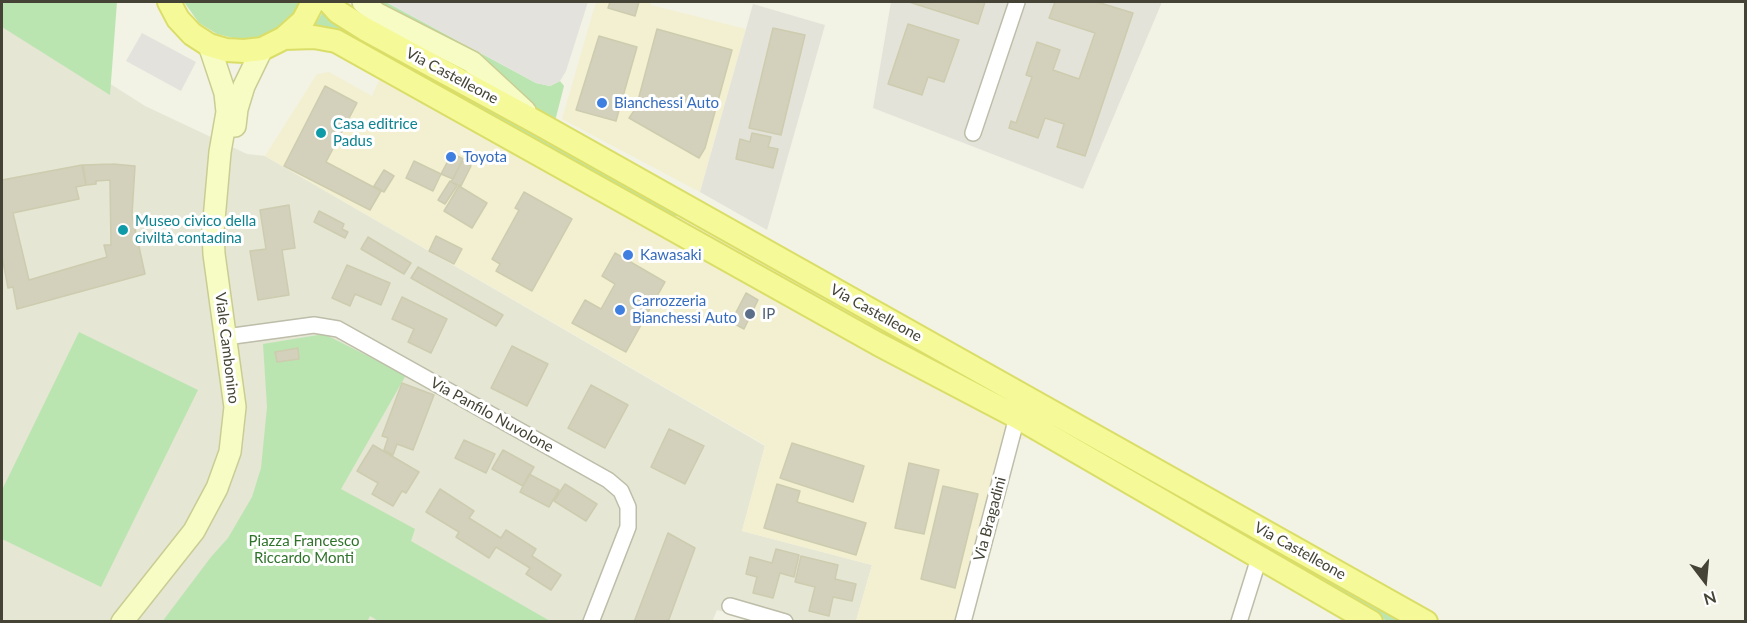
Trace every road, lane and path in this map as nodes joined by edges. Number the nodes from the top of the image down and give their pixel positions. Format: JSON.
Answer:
{"nodes":[{"id":1,"x":169,"y":2,"type":"edge"},
{"id":2,"x":314,"y":2,"type":"edge"},
{"id":3,"x":330,"y":2,"type":"edge"},
{"id":4,"x":363,"y":2,"type":"edge"},
{"id":5,"x":1017,"y":2,"type":"edge"},
{"id":6,"x":284,"y":38,"type":"junction"},
{"id":7,"x":209,"y":45,"type":"junction"},
{"id":8,"x":262,"y":49,"type":"junction"},
{"id":9,"x":536,"y":122,"type":"junction"},
{"id":10,"x":973,"y":133,"type":"dead end"},
{"id":11,"x":231,"y":336,"type":"junction"},
{"id":12,"x":1017,"y":417,"type":"junction"},
{"id":13,"x":1259,"y":558,"type":"junction"},
{"id":14,"x":730,"y":606,"type":"dead end"},
{"id":15,"x":123,"y":621,"type":"edge"},
{"id":16,"x":138,"y":621,"type":"edge"},
{"id":17,"x":591,"y":621,"type":"edge"},
{"id":18,"x":785,"y":621,"type":"edge"},
{"id":19,"x":963,"y":621,"type":"edge"},
{"id":20,"x":1239,"y":621,"type":"edge"},
{"id":21,"x":1371,"y":621,"type":"edge"},
{"id":22,"x":1426,"y":621,"type":"edge"}],
"edges":[{"from":1,"to":7,"type":"main road"},
{"from":2,"to":6,"type":"main road"},
{"from":3,"to":9,"type":"main road","name":"Via Castelleone"},
{"from":4,"to":9,"type":"street"},
{"from":5,"to":10,"type":"street"},
{"from":6,"to":8,"type":"main road"},
{"from":6,"to":12,"type":"main road","name":"Via Castelleone"},
{"from":7,"to":8,"type":"main road"},
{"from":7,"to":11,"type":"street","name":"Viale Cambonino"},
{"from":8,"to":11,"type":"street","name":"Viale Cambonino"},
{"from":9,"to":22,"type":"main road","name":"Via Castelleone"},
{"from":11,"to":15,"type":"street","name":"Viale Cambonino"},
{"from":11,"to":16,"type":"street","name":"Viale Cambonino"},
{"from":11,"to":17,"type":"street","name":"Via Panfilo Nuvolone"},
{"from":12,"to":13,"type":"main road","name":"Via Castelleone"},
{"from":12,"to":19,"type":"street","name":"Via Bragadini"},
{"from":13,"to":20,"type":"street"},
{"from":13,"to":21,"type":"main road","name":"Via Castelleone"},
{"from":14,"to":18,"type":"street"}]}
